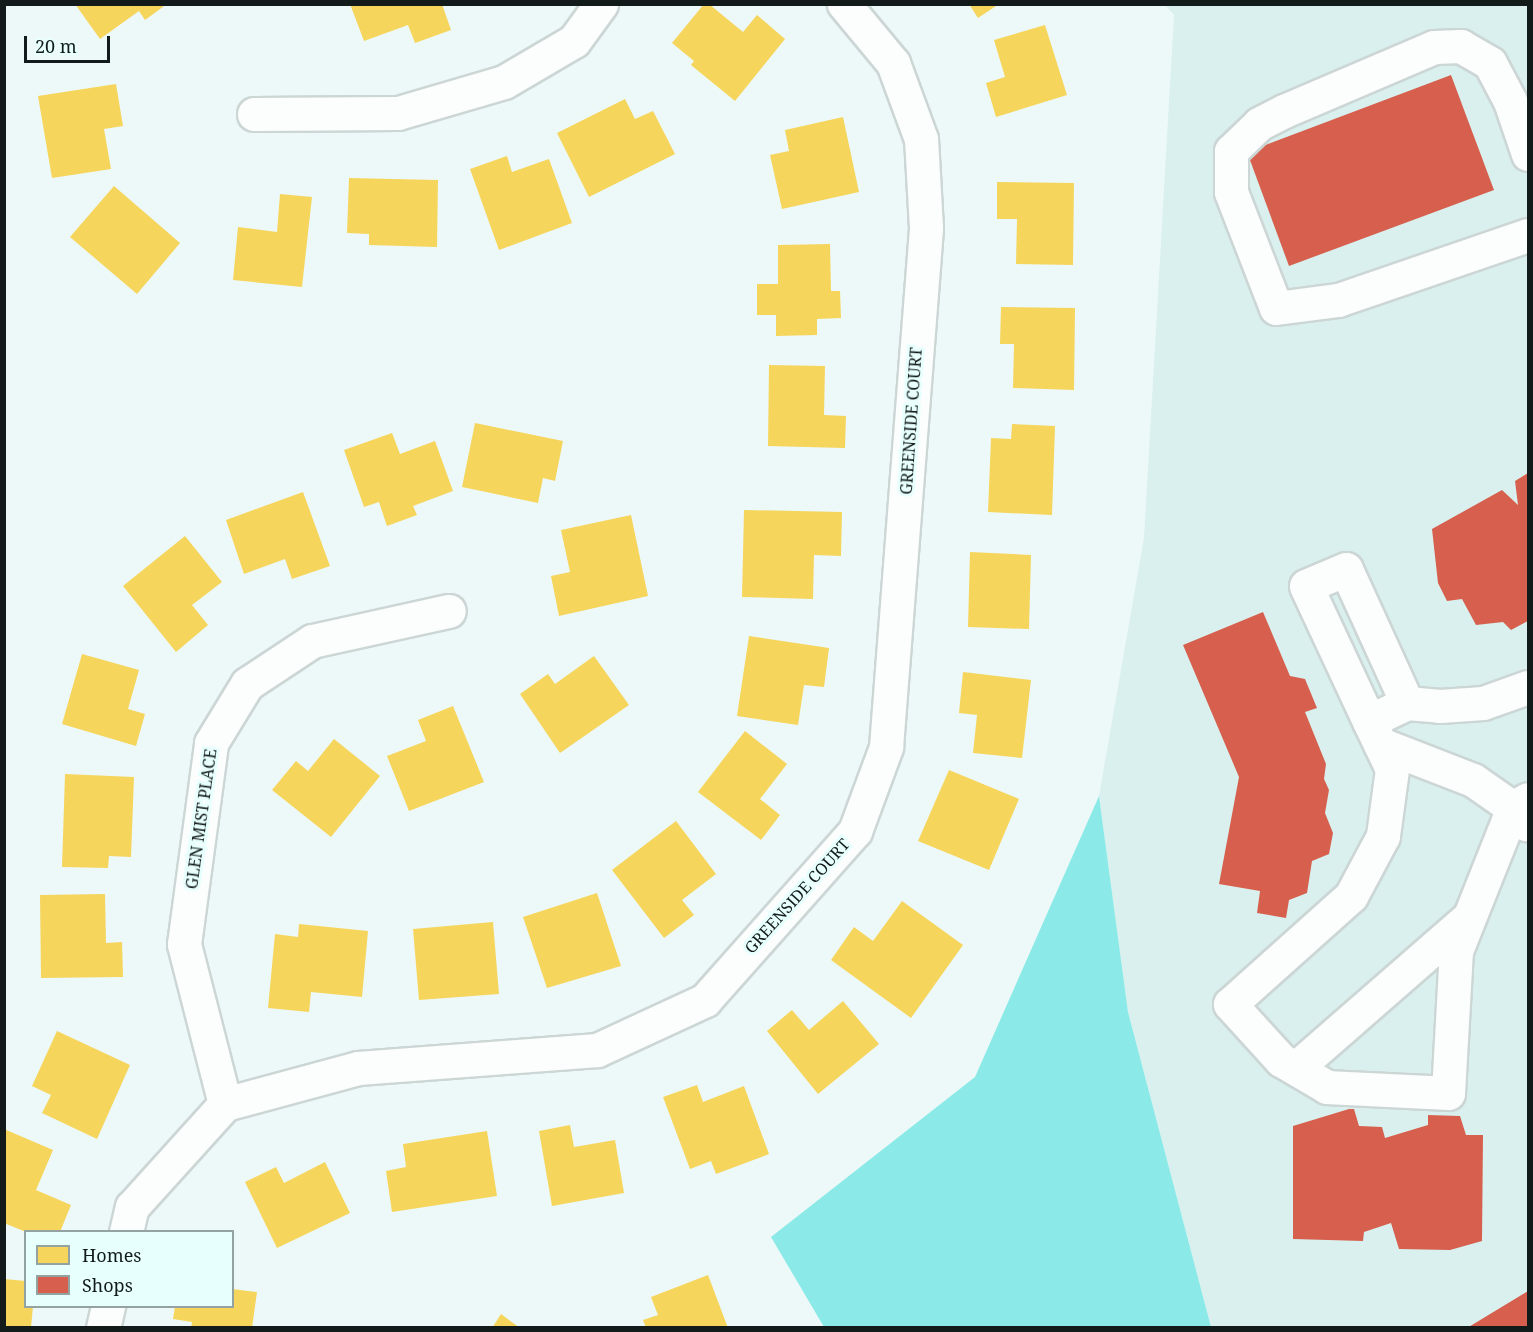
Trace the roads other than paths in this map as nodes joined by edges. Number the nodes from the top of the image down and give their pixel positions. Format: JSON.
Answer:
{"nodes":[{"id":1,"x":601,"y":4,"type":"edge"},
{"id":2,"x":844,"y":4,"type":"edge"},
{"id":3,"x":254,"y":114,"type":"dead end"},
{"id":4,"x":1528,"y":154,"type":"edge"},
{"id":5,"x":1528,"y":235,"type":"edge"},
{"id":6,"x":449,"y":611,"type":"dead end"},
{"id":7,"x":1528,"y":687,"type":"edge"},
{"id":8,"x":1407,"y":703,"type":"junction"},
{"id":9,"x":1375,"y":732,"type":"junction"},
{"id":10,"x":1523,"y":812,"type":"edge"},
{"id":11,"x":1469,"y":916,"type":"junction"},
{"id":12,"x":1296,"y":1068,"type":"junction"},
{"id":13,"x":225,"y":1104,"type":"junction"},
{"id":14,"x":126,"y":1230,"type":"edge"},
{"id":15,"x":108,"y":1308,"type":"edge"},
{"id":16,"x":103,"y":1328,"type":"edge"}],
"edges":[{"from":1,"to":3,"type":"street"},
{"from":2,"to":13,"type":"street","name":"GREENSIDE COURT"},
{"from":4,"to":5,"type":"street"},
{"from":6,"to":13,"type":"street","name":"GLEN MIST PLACE"},
{"from":7,"to":8,"type":"street"},
{"from":8,"to":9,"type":"street"},
{"from":8,"to":9,"type":"street"},
{"from":9,"to":10,"type":"street"},
{"from":9,"to":12,"type":"street"},
{"from":10,"to":11,"type":"street"},
{"from":11,"to":12,"type":"street"},
{"from":11,"to":12,"type":"street"},
{"from":13,"to":14,"type":"street"},
{"from":15,"to":16,"type":"street"}]}
